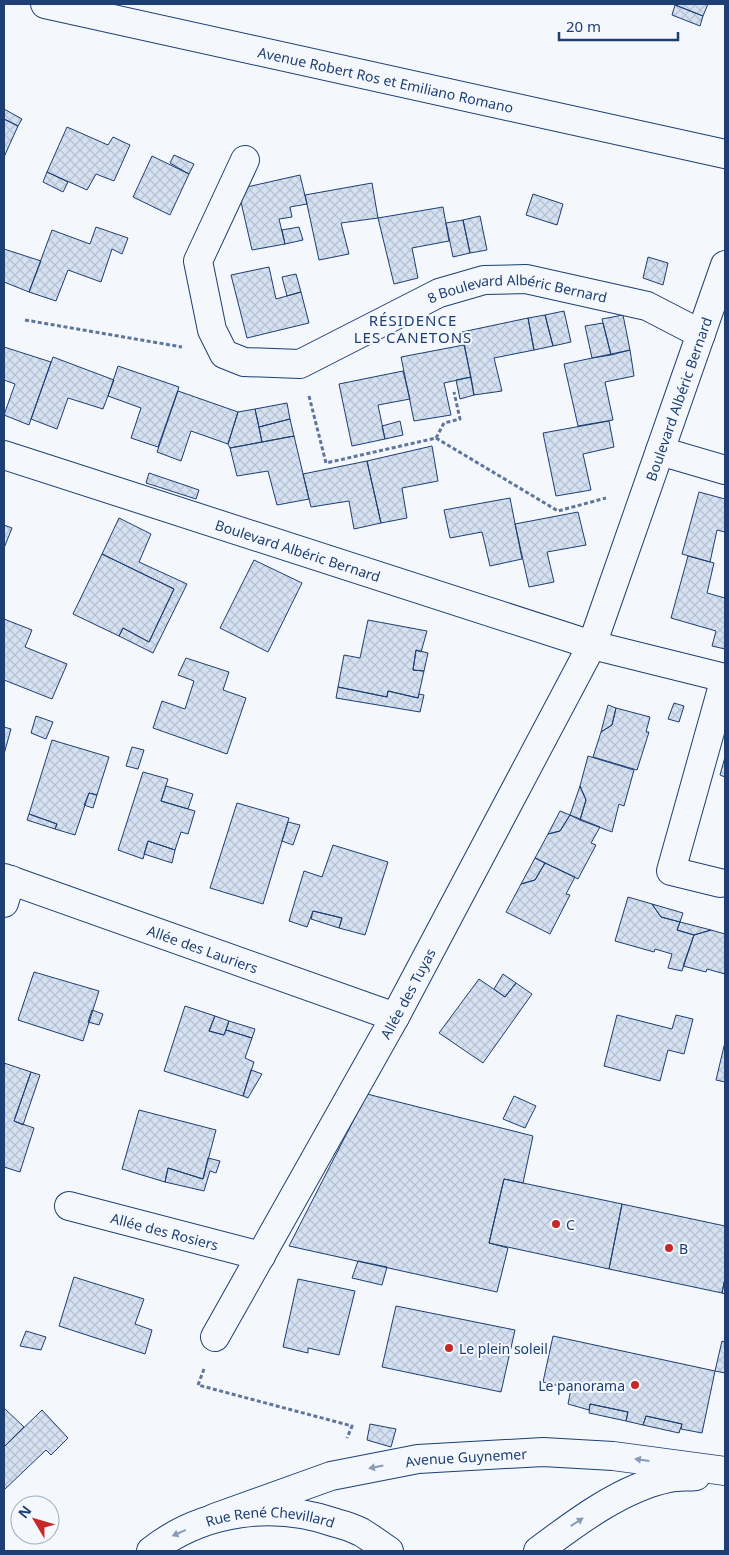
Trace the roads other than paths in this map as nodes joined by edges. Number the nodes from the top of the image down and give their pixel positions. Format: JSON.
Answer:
{"nodes":[{"id":1,"x":45,"y":4,"type":"edge"},
{"id":2,"x":725,"y":154,"type":"edge"},
{"id":3,"x":245,"y":160,"type":"dead end"},
{"id":4,"x":725,"y":265,"type":"edge"},
{"id":5,"x":701,"y":334,"type":"junction"},
{"id":6,"x":660,"y":451,"type":"junction"},
{"id":7,"x":4,"y":455,"type":"edge"},
{"id":8,"x":725,"y":470,"type":"edge"},
{"id":9,"x":592,"y":645,"type":"junction"},
{"id":10,"x":725,"y":678,"type":"edge"},
{"id":11,"x":720,"y":883,"type":"dead end"},
{"id":12,"x":6,"y":887,"type":"edge"},
{"id":13,"x":395,"y":1017,"type":"junction"},
{"id":14,"x":69,"y":1206,"type":"dead end"},
{"id":15,"x":261,"y":1256,"type":"junction"},
{"id":16,"x":215,"y":1337,"type":"road end"},
{"id":17,"x":725,"y":1472,"type":"edge"},
{"id":18,"x":214,"y":1518,"type":"junction"},
{"id":19,"x":151,"y":1551,"type":"edge"},
{"id":20,"x":389,"y":1551,"type":"edge"},
{"id":21,"x":538,"y":1551,"type":"edge"}],
"edges":[{"from":1,"to":2,"type":"street","name":"Avenue Robert Ros et Emiliano Romano"},
{"from":3,"to":5,"type":"street","name":"8 Boulevard Albéric Bernard"},
{"from":4,"to":5,"type":"street","name":"Boulevard Albéric Bernard"},
{"from":5,"to":6,"type":"street","name":"Boulevard Albéric Bernard"},
{"from":6,"to":8,"type":"street"},
{"from":6,"to":9,"type":"street","name":"Boulevard Albéric Bernard"},
{"from":7,"to":9,"type":"street","name":"Boulevard Albéric Bernard"},
{"from":9,"to":10,"type":"street","name":"Boulevard Albéric Bernard"},
{"from":9,"to":13,"type":"street","name":"Allée des Tuyas"},
{"from":10,"to":11,"type":"street"},
{"from":12,"to":13,"type":"street","name":"Allée des Lauriers"},
{"from":13,"to":15,"type":"street","name":"Allée des Tuyas"},
{"from":14,"to":15,"type":"street","name":"Allée des Rosiers"},
{"from":15,"to":16,"type":"street","name":"Allée des Tuyas"},
{"from":17,"to":18,"type":"street","name":"Avenue Guynemer","one_way":true},
{"from":21,"to":17,"type":"street","one_way":true},
{"from":18,"to":19,"type":"street","name":"Rue René Chevillard","one_way":true},
{"from":18,"to":20,"type":"street","name":"Rue René Chevillard"}]}
